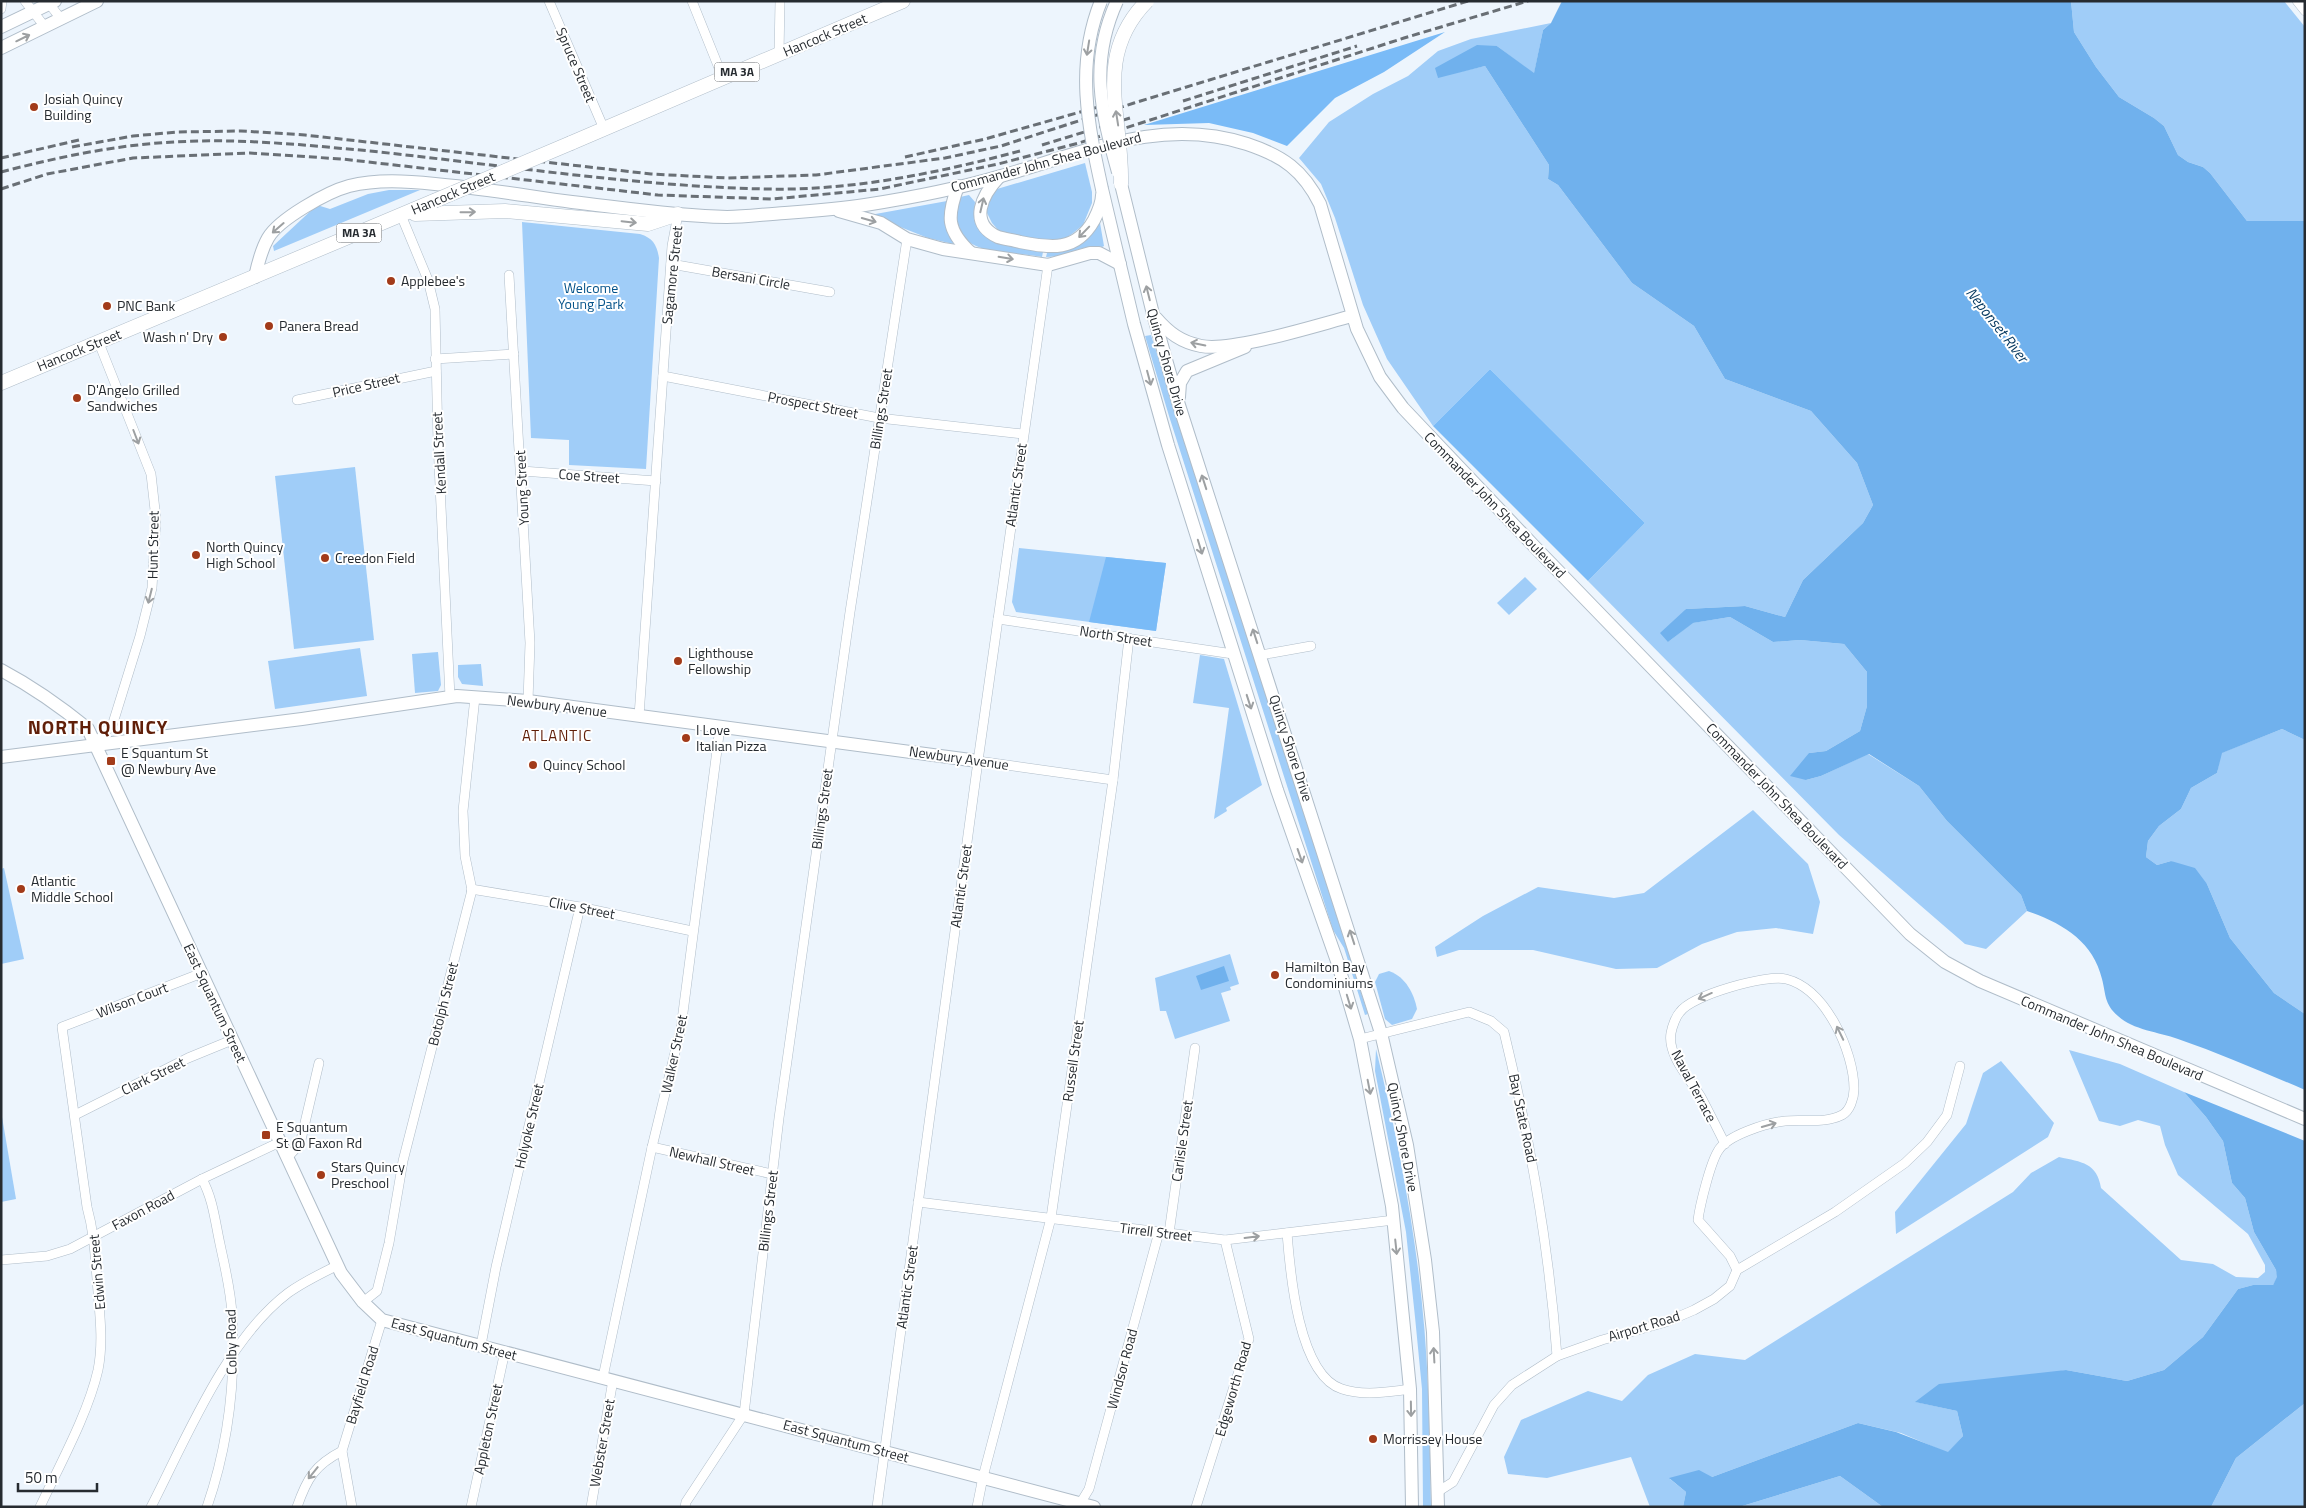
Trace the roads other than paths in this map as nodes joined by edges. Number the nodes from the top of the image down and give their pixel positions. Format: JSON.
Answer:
{"nodes":[{"id":1,"x":2,"y":1,"type":"edge"},
{"id":2,"x":25,"y":1,"type":"edge"},
{"id":3,"x":97,"y":1,"type":"edge"},
{"id":4,"x":549,"y":1,"type":"edge"},
{"id":5,"x":692,"y":1,"type":"edge"},
{"id":6,"x":780,"y":1,"type":"edge"},
{"id":7,"x":903,"y":1,"type":"edge"},
{"id":8,"x":1101,"y":1,"type":"edge"},
{"id":9,"x":1116,"y":1,"type":"edge"},
{"id":10,"x":1147,"y":1,"type":"edge"},
{"id":11,"x":2297,"y":1,"type":"edge"},
{"id":12,"x":50,"y":2,"type":"edge"},
{"id":13,"x":1,"y":9,"type":"edge"},
{"id":14,"x":2305,"y":11,"type":"edge"},
{"id":15,"x":33,"y":12,"type":"junction"},
{"id":16,"x":61,"y":19,"type":"junction"},
{"id":17,"x":1,"y":27,"type":"edge"},
{"id":18,"x":45,"y":27,"type":"junction"},
{"id":19,"x":1,"y":48,"type":"edge"},
{"id":20,"x":779,"y":54,"type":"junction"},
{"id":21,"x":724,"y":78,"type":"junction"},
{"id":22,"x":604,"y":129,"type":"junction"},
{"id":23,"x":999,"y":177,"type":"junction"},
{"id":24,"x":1121,"y":184,"type":"junction"},
{"id":25,"x":958,"y":186,"type":"junction"},
{"id":26,"x":1102,"y":189,"type":"junction"},
{"id":27,"x":828,"y":209,"type":"junction"},
{"id":28,"x":678,"y":214,"type":"junction"},
{"id":29,"x":401,"y":215,"type":"junction"},
{"id":30,"x":907,"y":239,"type":"junction"},
{"id":31,"x":971,"y":253,"type":"junction"},
{"id":32,"x":671,"y":264,"type":"junction"},
{"id":33,"x":1120,"y":264,"type":"junction"},
{"id":34,"x":1048,"y":265,"type":"junction"},
{"id":35,"x":510,"y":275,"type":"dead end"},
{"id":36,"x":256,"y":277,"type":"junction"},
{"id":37,"x":830,"y":292,"type":"dead end"},
{"id":38,"x":1153,"y":314,"type":"junction"},
{"id":39,"x":1352,"y":316,"type":"junction"},
{"id":40,"x":1263,"y":338,"type":"junction"},
{"id":41,"x":99,"y":343,"type":"junction"},
{"id":42,"x":514,"y":354,"type":"junction"},
{"id":43,"x":435,"y":359,"type":"junction"},
{"id":44,"x":436,"y":371,"type":"junction"},
{"id":45,"x":663,"y":376,"type":"junction"},
{"id":46,"x":1,"y":383,"type":"edge"},
{"id":47,"x":297,"y":400,"type":"dead end"},
{"id":48,"x":1178,"y":402,"type":"junction"},
{"id":49,"x":880,"y":418,"type":"junction"},
{"id":50,"x":1023,"y":434,"type":"junction"},
{"id":51,"x":522,"y":471,"type":"junction"},
{"id":52,"x":656,"y":481,"type":"junction"},
{"id":53,"x":998,"y":619,"type":"junction"},
{"id":54,"x":1129,"y":638,"type":"junction"},
{"id":55,"x":1312,"y":646,"type":"dead end"},
{"id":56,"x":1233,"y":654,"type":"junction"},
{"id":57,"x":1261,"y":655,"type":"junction"},
{"id":58,"x":1,"y":670,"type":"edge"},
{"id":59,"x":450,"y":697,"type":"junction"},
{"id":60,"x":475,"y":697,"type":"junction"},
{"id":61,"x":528,"y":701,"type":"junction"},
{"id":62,"x":639,"y":716,"type":"junction"},
{"id":63,"x":720,"y":727,"type":"junction"},
{"id":64,"x":832,"y":741,"type":"junction"},
{"id":65,"x":94,"y":745,"type":"junction"},
{"id":66,"x":1,"y":757,"type":"edge"},
{"id":67,"x":978,"y":760,"type":"junction"},
{"id":68,"x":1113,"y":780,"type":"junction"},
{"id":69,"x":472,"y":889,"type":"junction"},
{"id":70,"x":580,"y":907,"type":"junction"},
{"id":71,"x":692,"y":931,"type":"junction"},
{"id":72,"x":202,"y":973,"type":"junction"},
{"id":73,"x":62,"y":1027,"type":"joint"},
{"id":74,"x":1381,"y":1033,"type":"junction"},
{"id":75,"x":1360,"y":1039,"type":"junction"},
{"id":76,"x":232,"y":1040,"type":"junction"},
{"id":77,"x":1195,"y":1048,"type":"dead end"},
{"id":78,"x":320,"y":1063,"type":"dead end"},
{"id":79,"x":1960,"y":1066,"type":"dead end"},
{"id":80,"x":75,"y":1115,"type":"junction"},
{"id":81,"x":2305,"y":1119,"type":"edge"},
{"id":82,"x":280,"y":1142,"type":"junction"},
{"id":83,"x":1725,"y":1144,"type":"junction"},
{"id":84,"x":652,"y":1147,"type":"junction"},
{"id":85,"x":287,"y":1158,"type":"junction"},
{"id":86,"x":772,"y":1174,"type":"junction"},
{"id":87,"x":202,"y":1179,"type":"junction"},
{"id":88,"x":918,"y":1202,"type":"junction"},
{"id":89,"x":1051,"y":1218,"type":"junction"},
{"id":90,"x":1394,"y":1220,"type":"junction"},
{"id":91,"x":1159,"y":1232,"type":"junction"},
{"id":92,"x":1287,"y":1233,"type":"junction"},
{"id":93,"x":1169,"y":1234,"type":"junction"},
{"id":94,"x":94,"y":1235,"type":"junction"},
{"id":95,"x":1225,"y":1240,"type":"junction"},
{"id":96,"x":1,"y":1260,"type":"edge"},
{"id":97,"x":338,"y":1265,"type":"junction"},
{"id":98,"x":1737,"y":1270,"type":"junction"},
{"id":99,"x":364,"y":1302,"type":"junction"},
{"id":100,"x":382,"y":1320,"type":"junction"},
{"id":101,"x":481,"y":1345,"type":"junction"},
{"id":102,"x":505,"y":1351,"type":"junction"},
{"id":103,"x":232,"y":1356,"type":"junction"},
{"id":104,"x":1557,"y":1356,"type":"junction"},
{"id":105,"x":608,"y":1378,"type":"junction"},
{"id":106,"x":1410,"y":1389,"type":"junction"},
{"id":107,"x":744,"y":1414,"type":"junction"},
{"id":108,"x":885,"y":1450,"type":"junction"},
{"id":109,"x":342,"y":1451,"type":"junction"},
{"id":110,"x":983,"y":1477,"type":"junction"},
{"id":111,"x":1439,"y":1492,"type":"junction"},
{"id":112,"x":1078,"y":1505,"type":"edge"},
{"id":113,"x":40,"y":1507,"type":"edge"},
{"id":114,"x":151,"y":1507,"type":"edge"},
{"id":115,"x":207,"y":1507,"type":"edge"},
{"id":116,"x":297,"y":1507,"type":"edge"},
{"id":117,"x":352,"y":1507,"type":"edge"},
{"id":118,"x":471,"y":1507,"type":"edge"},
{"id":119,"x":590,"y":1507,"type":"edge"},
{"id":120,"x":686,"y":1507,"type":"edge"},
{"id":121,"x":877,"y":1507,"type":"edge"},
{"id":122,"x":977,"y":1507,"type":"edge"},
{"id":123,"x":1094,"y":1507,"type":"edge"},
{"id":124,"x":1196,"y":1507,"type":"edge"},
{"id":125,"x":1412,"y":1507,"type":"edge"},
{"id":126,"x":1438,"y":1507,"type":"edge"}],
"edges":[{"from":1,"to":13,"type":"street"},
{"from":2,"to":15,"type":"street"},
{"from":3,"to":16,"type":"main road"},
{"from":4,"to":22,"type":"street","name":"Spruce Street"},
{"from":5,"to":21,"type":"street"},
{"from":6,"to":20,"type":"street"},
{"from":7,"to":20,"type":"main road","name":"Hancock Street","number":"MA 3A"},
{"from":8,"to":26,"type":"main road","name":"Quincy Shore Drive","one_way":true,"bridge":true},
{"from":9,"to":24,"type":"main road","name":"Quincy Shore Drive","bridge":true},
{"from":24,"to":10,"type":"main road","one_way":true,"bridge":true},
{"from":11,"to":14,"type":"street"},
{"from":12,"to":15,"type":"main road"},
{"from":12,"to":16,"type":"street"},
{"from":15,"to":17,"type":"main road"},
{"from":15,"to":18,"type":"street"},
{"from":16,"to":18,"type":"main road"},
{"from":19,"to":18,"type":"main road","one_way":true},
{"from":20,"to":21,"type":"main road","name":"Hancock Street","number":"MA 3A"},
{"from":21,"to":22,"type":"main road","name":"Hancock Street","number":"MA 3A"},
{"from":22,"to":29,"type":"main road","name":"Hancock Street","number":"MA 3A","bridge":true},
{"from":23,"to":25,"type":"main road","name":"Commander John Shea Boulevard"},
{"from":26,"to":23,"type":"main road","one_way":true},
{"from":23,"to":39,"type":"main road","name":"Commander John Shea Boulevard"},
{"from":38,"to":24,"type":"main road","name":"Quincy Shore Drive","one_way":true},
{"from":25,"to":27,"type":"main road","name":"Commander John Shea Boulevard"},
{"from":25,"to":31,"type":"main road"},
{"from":26,"to":33,"type":"main road","name":"Quincy Shore Drive"},
{"from":27,"to":28,"type":"main road","name":"Commander John Shea Boulevard"},
{"from":27,"to":30,"type":"main road","one_way":true},
{"from":29,"to":28,"type":"main road","one_way":true},
{"from":28,"to":32,"type":"street","name":"Sagamore Street"},
{"from":28,"to":36,"type":"main road","name":"Sagamore Street","one_way":true},
{"from":29,"to":36,"type":"main road","name":"Hancock Street","number":"MA 3A"},
{"from":29,"to":43,"type":"street","name":"Kendall Street"},
{"from":30,"to":31,"type":"main road"},
{"from":30,"to":49,"type":"street","name":"Billings Street"},
{"from":31,"to":34,"type":"main road","one_way":true},
{"from":32,"to":37,"type":"street","name":"Bersani Circle"},
{"from":32,"to":45,"type":"street","name":"Sagamore Street"},
{"from":33,"to":34,"type":"main road"},
{"from":33,"to":56,"type":"main road","name":"Quincy Shore Drive","one_way":true},
{"from":34,"to":50,"type":"street","name":"Atlantic Street"},
{"from":35,"to":42,"type":"street","name":"Young Street"},
{"from":36,"to":41,"type":"main road","name":"Hancock Street","number":"MA 3A"},
{"from":40,"to":38,"type":"main road","one_way":true},
{"from":38,"to":48,"type":"main road","name":"Quincy Shore Drive"},
{"from":39,"to":40,"type":"main road"},
{"from":39,"to":81,"type":"main road","name":"Commander John Shea Boulevard"},
{"from":40,"to":48,"type":"main road"},
{"from":41,"to":46,"type":"main road","name":"Hancock Street","number":"MA 3A"},
{"from":41,"to":65,"type":"street","name":"Hunt Street","one_way":true},
{"from":42,"to":43,"type":"street"},
{"from":42,"to":51,"type":"street","name":"Young Street"},
{"from":43,"to":44,"type":"street","name":"Kendall Street"},
{"from":44,"to":47,"type":"street","name":"Price Street"},
{"from":44,"to":59,"type":"street","name":"Kendall Street"},
{"from":45,"to":49,"type":"street","name":"Prospect Street"},
{"from":45,"to":52,"type":"street","name":"Sagamore Street"},
{"from":57,"to":48,"type":"main road","name":"Quincy Shore Drive","one_way":true},
{"from":49,"to":50,"type":"street","name":"Prospect Street"},
{"from":49,"to":64,"type":"street","name":"Billings Street"},
{"from":50,"to":53,"type":"street","name":"Atlantic Street"},
{"from":51,"to":52,"type":"street","name":"Coe Street"},
{"from":51,"to":61,"type":"street","name":"Young Street"},
{"from":52,"to":62,"type":"street","name":"Sagamore Street"},
{"from":53,"to":54,"type":"street","name":"North Street"},
{"from":53,"to":67,"type":"street","name":"Atlantic Street"},
{"from":54,"to":56,"type":"street","name":"North Street"},
{"from":54,"to":68,"type":"street","name":"Russell Street"},
{"from":55,"to":57,"type":"street"},
{"from":56,"to":75,"type":"main road","name":"Quincy Shore Drive","one_way":true},
{"from":74,"to":57,"type":"main road","name":"Quincy Shore Drive","one_way":true},
{"from":58,"to":65,"type":"main road","name":"East Squantum Street"},
{"from":59,"to":60,"type":"main road","name":"Newbury Avenue"},
{"from":59,"to":65,"type":"main road","name":"Newbury Avenue"},
{"from":60,"to":61,"type":"main road","name":"Newbury Avenue"},
{"from":60,"to":69,"type":"street","name":"Botolph Street"},
{"from":61,"to":62,"type":"main road","name":"Newbury Avenue"},
{"from":62,"to":63,"type":"main road","name":"Newbury Avenue"},
{"from":63,"to":64,"type":"main road","name":"Newbury Avenue"},
{"from":63,"to":71,"type":"street","name":"Walker Street"},
{"from":64,"to":67,"type":"main road","name":"Newbury Avenue"},
{"from":64,"to":86,"type":"street","name":"Billings Street"},
{"from":65,"to":66,"type":"main road","name":"Newbury Avenue"},
{"from":65,"to":72,"type":"main road","name":"East Squantum Street"},
{"from":67,"to":68,"type":"street","name":"Newbury Avenue"},
{"from":67,"to":88,"type":"street","name":"Atlantic Street"},
{"from":68,"to":89,"type":"street","name":"Russell Street"},
{"from":69,"to":70,"type":"street","name":"Clive Street"},
{"from":69,"to":99,"type":"street","name":"Botolph Street"},
{"from":70,"to":71,"type":"street","name":"Clive Street"},
{"from":70,"to":101,"type":"street","name":"Holyoke Street"},
{"from":71,"to":84,"type":"street","name":"Walker Street"},
{"from":72,"to":73,"type":"street","name":"Wilson Court"},
{"from":72,"to":76,"type":"main road","name":"East Squantum Street"},
{"from":73,"to":80,"type":"street","name":"Edwin Street"},
{"from":74,"to":75,"type":"street","name":"Bay State Road"},
{"from":74,"to":104,"type":"street","name":"Bay State Road"},
{"from":111,"to":74,"type":"main road","name":"Quincy Shore Drive","one_way":true},
{"from":75,"to":90,"type":"main road","name":"Quincy Shore Drive","one_way":true},
{"from":76,"to":80,"type":"street","name":"Clark Street"},
{"from":76,"to":82,"type":"main road","name":"East Squantum Street"},
{"from":77,"to":93,"type":"street","name":"Carlisle Street"},
{"from":78,"to":85,"type":"street"},
{"from":79,"to":98,"type":"street","name":"Airport Road"},
{"from":80,"to":94,"type":"street","name":"Edwin Street"},
{"from":82,"to":85,"type":"main road","name":"East Squantum Street"},
{"from":82,"to":87,"type":"street","name":"Faxon Road"},
{"from":83,"to":83,"type":"street","name":"Naval Terrace","one_way":true},
{"from":83,"to":98,"type":"street"},
{"from":84,"to":86,"type":"street","name":"Newhall Street"},
{"from":84,"to":105,"type":"street","name":"Walker Street"},
{"from":85,"to":97,"type":"main road","name":"East Squantum Street"},
{"from":86,"to":107,"type":"street","name":"Billings Street"},
{"from":87,"to":94,"type":"street","name":"Faxon Road"},
{"from":87,"to":103,"type":"street","name":"Colby Road"},
{"from":88,"to":89,"type":"street","name":"Tirrell Street"},
{"from":88,"to":108,"type":"street","name":"Atlantic Street"},
{"from":89,"to":91,"type":"street","name":"Tirrell Street"},
{"from":89,"to":110,"type":"street","name":"Russell Street"},
{"from":90,"to":92,"type":"street","name":"Tirrell Street"},
{"from":90,"to":106,"type":"main road","name":"Quincy Shore Drive","one_way":true},
{"from":91,"to":93,"type":"street","name":"Tirrell Street"},
{"from":91,"to":112,"type":"street","name":"Windsor Road"},
{"from":95,"to":92,"type":"street","name":"Tirrell Street","one_way":true},
{"from":92,"to":106,"type":"street"},
{"from":93,"to":95,"type":"street","name":"Tirrell Street"},
{"from":94,"to":96,"type":"street","name":"Faxon Road"},
{"from":94,"to":113,"type":"street","name":"Edwin Street"},
{"from":95,"to":124,"type":"street","name":"Edgeworth Road"},
{"from":97,"to":99,"type":"main road","name":"East Squantum Street"},
{"from":97,"to":103,"type":"street"},
{"from":98,"to":104,"type":"street","name":"Airport Road"},
{"from":99,"to":100,"type":"main road","name":"East Squantum Street"},
{"from":100,"to":101,"type":"main road","name":"East Squantum Street"},
{"from":100,"to":109,"type":"street","name":"Bayfield Road"},
{"from":101,"to":102,"type":"main road","name":"East Squantum Street"},
{"from":102,"to":105,"type":"main road","name":"East Squantum Street"},
{"from":102,"to":118,"type":"street","name":"Appleton Street"},
{"from":103,"to":114,"type":"street"},
{"from":103,"to":115,"type":"street","name":"Colby Road"},
{"from":104,"to":111,"type":"street","name":"Airport Road"},
{"from":105,"to":107,"type":"main road","name":"East Squantum Street"},
{"from":105,"to":119,"type":"street","name":"Webster Street"},
{"from":106,"to":125,"type":"main road","name":"Quincy Shore Drive","one_way":true},
{"from":107,"to":108,"type":"main road","name":"East Squantum Street"},
{"from":107,"to":120,"type":"street","name":"Billings Street"},
{"from":108,"to":110,"type":"main road","name":"East Squantum Street"},
{"from":108,"to":121,"type":"street","name":"Atlantic Street"},
{"from":109,"to":116,"type":"street","one_way":true},
{"from":109,"to":117,"type":"street"},
{"from":110,"to":112,"type":"main road","name":"East Squantum Street"},
{"from":110,"to":122,"type":"street","name":"Russell Street"},
{"from":111,"to":126,"type":"main road","name":"Quincy Shore Drive"},
{"from":112,"to":123,"type":"main road","name":"East Squantum Street"}]}
